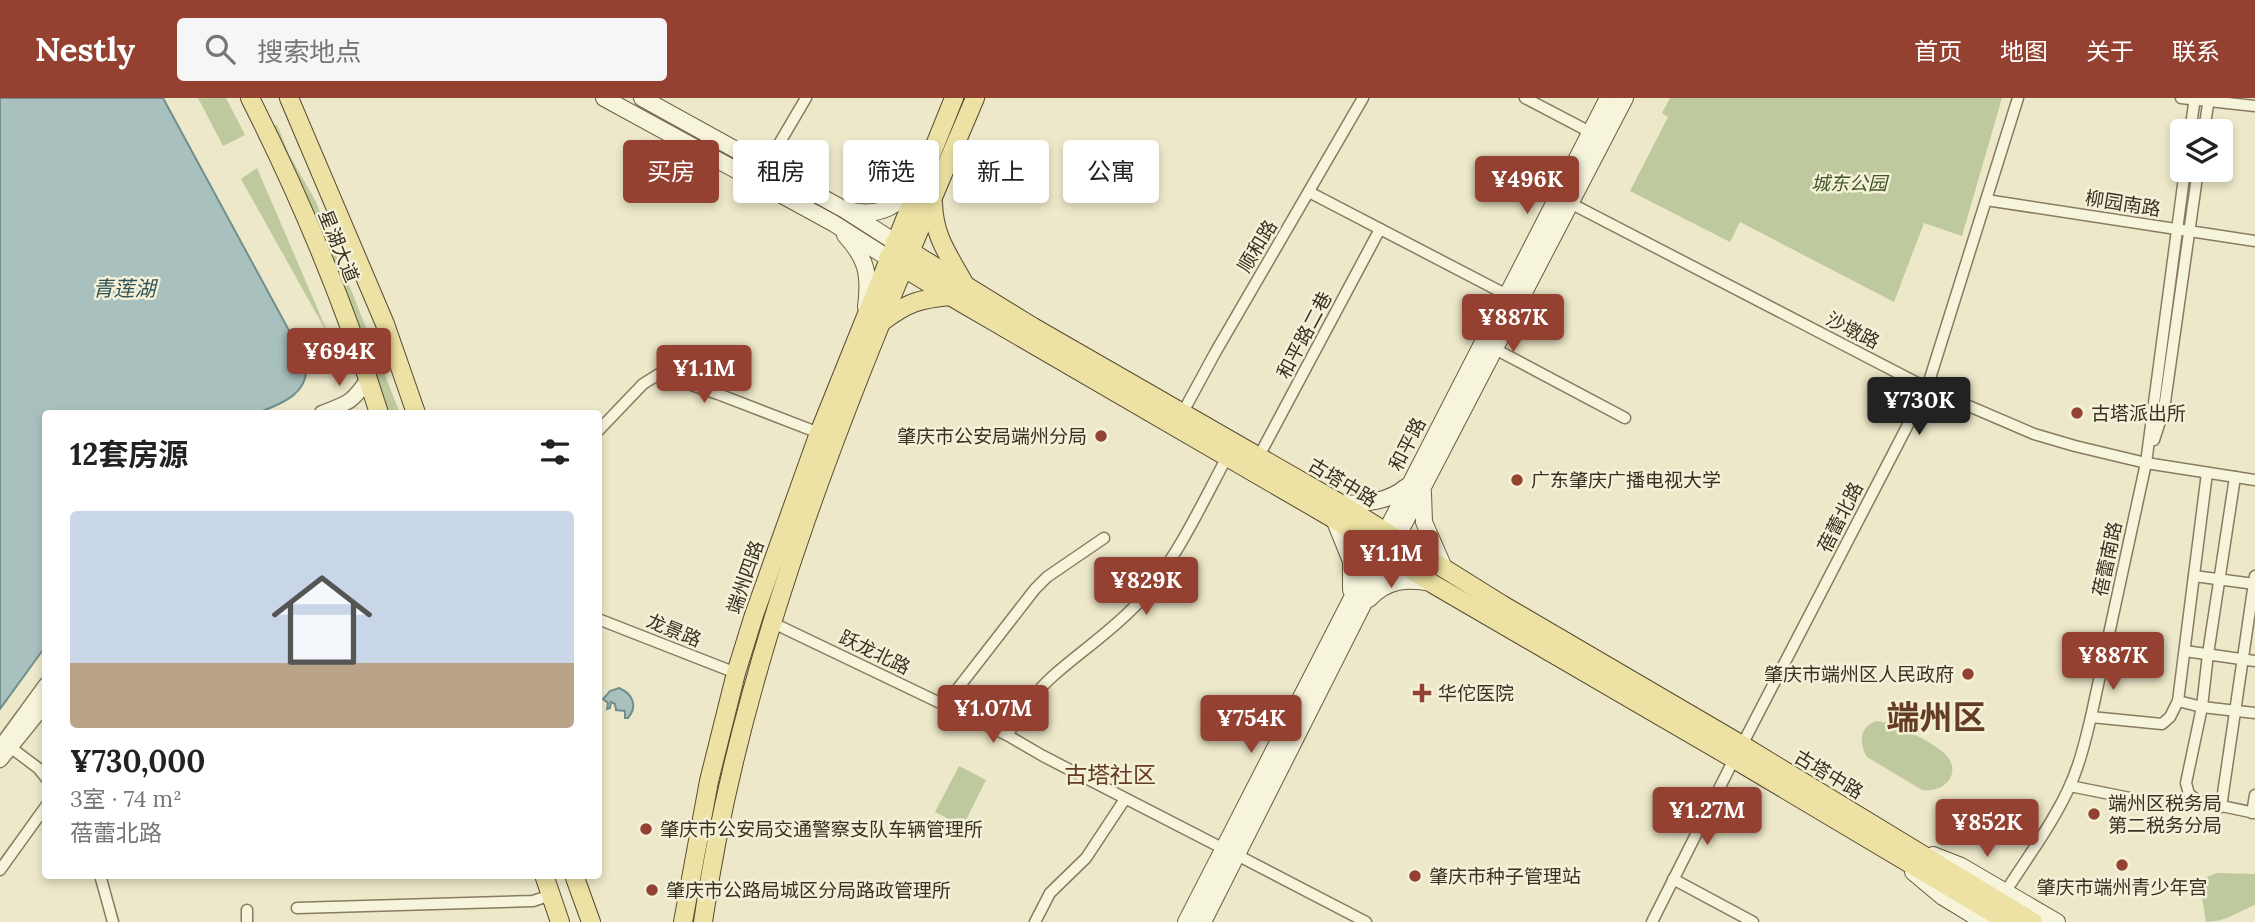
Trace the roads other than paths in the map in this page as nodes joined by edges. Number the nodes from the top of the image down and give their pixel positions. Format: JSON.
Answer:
{"nodes":[{"id":1,"x":250,"y":98,"type":"edge"},
{"id":2,"x":289,"y":98,"type":"edge"},
{"id":3,"x":604,"y":98,"type":"edge"},
{"id":4,"x":642,"y":98,"type":"edge"},
{"id":5,"x":806,"y":98,"type":"edge"},
{"id":6,"x":954,"y":98,"type":"edge"},
{"id":7,"x":975,"y":98,"type":"edge"},
{"id":8,"x":1363,"y":98,"type":"edge"},
{"id":9,"x":1525,"y":98,"type":"edge"},
{"id":10,"x":1608,"y":98,"type":"edge"},
{"id":11,"x":1625,"y":98,"type":"edge"},
{"id":12,"x":2018,"y":98,"type":"edge"},
{"id":13,"x":2181,"y":98,"type":"edge"},
{"id":14,"x":2195,"y":99,"type":"edge"},
{"id":15,"x":2208,"y":100,"type":"edge"},
{"id":16,"x":2255,"y":106,"type":"edge"},
{"id":17,"x":295,"y":117,"type":"junction"},
{"id":18,"x":2192,"y":119,"type":"edge"},
{"id":19,"x":2206,"y":119,"type":"edge"},
{"id":20,"x":264,"y":125,"type":"junction"},
{"id":21,"x":1591,"y":132,"type":"junction"},
{"id":22,"x":781,"y":140,"type":"edge"},
{"id":23,"x":937,"y":140,"type":"edge"},
{"id":24,"x":733,"y":148,"type":"edge"},
{"id":25,"x":939,"y":182,"type":"edge"},
{"id":26,"x":2185,"y":182,"type":"edge"},
{"id":27,"x":2195,"y":182,"type":"edge"},
{"id":28,"x":1309,"y":192,"type":"junction"},
{"id":29,"x":1986,"y":200,"type":"junction"},
{"id":30,"x":829,"y":201,"type":"edge"},
{"id":31,"x":895,"y":203,"type":"edge"},
{"id":32,"x":911,"y":203,"type":"edge"},
{"id":33,"x":930,"y":203,"type":"edge"},
{"id":34,"x":932,"y":203,"type":"edge"},
{"id":35,"x":1570,"y":203,"type":"junction"},
{"id":36,"x":845,"y":210,"type":"junction"},
{"id":37,"x":833,"y":223,"type":"junction"},
{"id":38,"x":1380,"y":229,"type":"junction"},
{"id":39,"x":2183,"y":230,"type":"junction"},
{"id":40,"x":2255,"y":241,"type":"edge"},
{"id":41,"x":892,"y":250,"type":"junction"},
{"id":42,"x":908,"y":260,"type":"junction"},
{"id":43,"x":966,"y":286,"type":"junction"},
{"id":44,"x":1507,"y":295,"type":"junction"},
{"id":45,"x":950,"y":296,"type":"junction"},
{"id":46,"x":866,"y":313,"type":"junction"},
{"id":47,"x":883,"y":321,"type":"junction"},
{"id":48,"x":1030,"y":333,"type":"junction"},
{"id":49,"x":1495,"y":349,"type":"junction"},
{"id":50,"x":368,"y":379,"type":"junction"},
{"id":51,"x":1927,"y":388,"type":"junction"},
{"id":52,"x":330,"y":410,"type":"edge"},
{"id":53,"x":378,"y":410,"type":"edge"},
{"id":54,"x":415,"y":410,"type":"edge"},
{"id":55,"x":1183,"y":412,"type":"junction"},
{"id":56,"x":1625,"y":418,"type":"dead end"},
{"id":57,"x":602,"y":427,"type":"edge"},
{"id":58,"x":818,"y":433,"type":"junction"},
{"id":59,"x":1259,"y":456,"type":"junction"},
{"id":60,"x":1227,"y":457,"type":"junction"},
{"id":61,"x":2146,"y":463,"type":"junction"},
{"id":62,"x":2207,"y":473,"type":"junction"},
{"id":63,"x":2235,"y":477,"type":"junction"},
{"id":64,"x":2255,"y":480,"type":"edge"},
{"id":65,"x":1417,"y":486,"type":"junction"},
{"id":66,"x":795,"y":498,"type":"junction"},
{"id":67,"x":813,"y":504,"type":"junction"},
{"id":68,"x":1337,"y":511,"type":"junction"},
{"id":69,"x":1104,"y":538,"type":"dead end"},
{"id":70,"x":1386,"y":543,"type":"junction"},
{"id":71,"x":2194,"y":576,"type":"junction"},
{"id":72,"x":1439,"y":577,"type":"junction"},
{"id":73,"x":2220,"y":578,"type":"junction"},
{"id":74,"x":2255,"y":581,"type":"edge"},
{"id":75,"x":1354,"y":607,"type":"junction"},
{"id":76,"x":602,"y":621,"type":"edge"},
{"id":77,"x":771,"y":622,"type":"junction"},
{"id":78,"x":2185,"y":651,"type":"junction"},
{"id":79,"x":2208,"y":654,"type":"junction"},
{"id":80,"x":2243,"y":659,"type":"junction"},
{"id":81,"x":2255,"y":661,"type":"edge"},
{"id":82,"x":736,"y":673,"type":"junction"},
{"id":83,"x":42,"y":691,"type":"edge"},
{"id":84,"x":2178,"y":701,"type":"junction"},
{"id":85,"x":945,"y":705,"type":"junction"},
{"id":86,"x":42,"y":707,"type":"edge"},
{"id":87,"x":2202,"y":707,"type":"junction"},
{"id":88,"x":2235,"y":711,"type":"junction"},
{"id":89,"x":2255,"y":713,"type":"edge"},
{"id":90,"x":2091,"y":717,"type":"junction"},
{"id":91,"x":1007,"y":735,"type":"junction"},
{"id":92,"x":4,"y":746,"type":"edge"},
{"id":93,"x":1738,"y":752,"type":"junction"},
{"id":94,"x":0,"y":760,"type":"edge"},
{"id":95,"x":42,"y":773,"type":"edge"},
{"id":96,"x":2070,"y":786,"type":"junction"},
{"id":97,"x":2255,"y":796,"type":"edge"},
{"id":98,"x":2130,"y":798,"type":"dead end"},
{"id":99,"x":1125,"y":799,"type":"junction"},
{"id":100,"x":2221,"y":807,"type":"junction"},
{"id":101,"x":42,"y":812,"type":"edge"},
{"id":102,"x":2254,"y":813,"type":"edge"},
{"id":103,"x":1891,"y":844,"type":"junction"},
{"id":104,"x":1230,"y":852,"type":"junction"},
{"id":105,"x":0,"y":870,"type":"edge"},
{"id":106,"x":101,"y":879,"type":"edge"},
{"id":107,"x":545,"y":879,"type":"edge"},
{"id":108,"x":575,"y":879,"type":"edge"},
{"id":109,"x":1673,"y":879,"type":"junction"},
{"id":110,"x":2006,"y":891,"type":"junction"},
{"id":111,"x":1972,"y":893,"type":"junction"},
{"id":112,"x":551,"y":895,"type":"junction"},
{"id":113,"x":297,"y":908,"type":"dead end"},
{"id":114,"x":247,"y":909,"type":"dead end"},
{"id":115,"x":588,"y":914,"type":"edge"},
{"id":116,"x":681,"y":917,"type":"edge"},
{"id":117,"x":113,"y":922,"type":"edge"},
{"id":118,"x":247,"y":922,"type":"edge"},
{"id":119,"x":560,"y":922,"type":"edge"},
{"id":120,"x":597,"y":922,"type":"edge"},
{"id":121,"x":703,"y":922,"type":"edge"},
{"id":122,"x":1035,"y":922,"type":"edge"},
{"id":123,"x":1186,"y":922,"type":"edge"},
{"id":124,"x":1203,"y":922,"type":"edge"},
{"id":125,"x":1366,"y":922,"type":"edge"},
{"id":126,"x":1652,"y":922,"type":"edge"},
{"id":127,"x":1753,"y":922,"type":"edge"},
{"id":128,"x":1984,"y":922,"type":"edge"},
{"id":129,"x":2008,"y":922,"type":"edge"},
{"id":130,"x":2033,"y":922,"type":"edge"},
{"id":131,"x":2057,"y":922,"type":"edge"}],
"edges":[{"from":1,"to":20,"type":"main road","name":"星湖大道"},
{"from":2,"to":17,"type":"main road","name":"星湖大道"},
{"from":3,"to":37,"type":"main road"},
{"from":4,"to":24,"type":"main road"},
{"from":5,"to":22,"type":"street"},
{"from":6,"to":23,"type":"main road","name":"端州四路"},
{"from":7,"to":25,"type":"main road","name":"端州四路"},
{"from":8,"to":28,"type":"street","name":"顺和路"},
{"from":9,"to":21,"type":"street"},
{"from":10,"to":21,"type":"main road","name":"和平路"},
{"from":11,"to":35,"type":"main road","name":"和平路"},
{"from":12,"to":29,"type":"street","name":"蓓蕾北路"},
{"from":13,"to":14,"type":"street"},
{"from":14,"to":15,"type":"street"},
{"from":14,"to":18,"type":"street"},
{"from":15,"to":16,"type":"street"},
{"from":15,"to":19,"type":"street"},
{"from":17,"to":20,"type":"main road"},
{"from":17,"to":54,"type":"main road","name":"星湖大道"},
{"from":20,"to":50,"type":"main road","name":"星湖大道"},
{"from":21,"to":44,"type":"main road","name":"和平路"},
{"from":26,"to":39,"type":"street","name":"蓓蕾南路"},
{"from":27,"to":39,"type":"street","name":"蓓蕾南路"},
{"from":28,"to":38,"type":"street"},
{"from":28,"to":55,"type":"street","name":"顺和路"},
{"from":29,"to":39,"type":"street","name":"柳园南路"},
{"from":29,"to":51,"type":"street","name":"蓓蕾北路"},
{"from":30,"to":36,"type":"main road"},
{"from":31,"to":36,"type":"main road"},
{"from":32,"to":41,"type":"main road","name":"端州四路"},
{"from":33,"to":42,"type":"main road","name":"端州四路"},
{"from":34,"to":43,"type":"main road"},
{"from":35,"to":49,"type":"main road","name":"和平路"},
{"from":35,"to":51,"type":"street","name":"沙墩路"},
{"from":36,"to":41,"type":"main road"},
{"from":37,"to":41,"type":"main road"},
{"from":37,"to":46,"type":"main road"},
{"from":38,"to":44,"type":"street"},
{"from":38,"to":59,"type":"street","name":"和平路二巷"},
{"from":39,"to":40,"type":"street","name":"柳园南路"},
{"from":39,"to":61,"type":"street","name":"蓓蕾南路"},
{"from":41,"to":42,"type":"main road"},
{"from":41,"to":46,"type":"main road","name":"端州四路"},
{"from":42,"to":43,"type":"main road","name":"古塔中路"},
{"from":42,"to":45,"type":"main road","name":"古塔中路"},
{"from":42,"to":47,"type":"main road","name":"端州四路"},
{"from":43,"to":48,"type":"main road","name":"古塔中路"},
{"from":44,"to":65,"type":"main road","name":"和平路"},
{"from":45,"to":47,"type":"main road"},
{"from":45,"to":48,"type":"main road","name":"古塔中路"},
{"from":46,"to":58,"type":"main road","name":"端州四路"},
{"from":47,"to":67,"type":"main road","name":"端州四路"},
{"from":48,"to":55,"type":"main road","name":"古塔中路"},
{"from":48,"to":60,"type":"main road","name":"古塔中路"},
{"from":49,"to":56,"type":"street"},
{"from":49,"to":65,"type":"main road","name":"和平路"},
{"from":50,"to":52,"type":"street"},
{"from":50,"to":53,"type":"main road","name":"星湖大道"},
{"from":51,"to":61,"type":"street","name":"沙墩路"},
{"from":51,"to":93,"type":"street","name":"蓓蕾北路"},
{"from":55,"to":59,"type":"main road","name":"古塔中路"},
{"from":57,"to":58,"type":"street"},
{"from":58,"to":66,"type":"main road","name":"端州四路"},
{"from":59,"to":68,"type":"main road","name":"古塔中路"},
{"from":60,"to":68,"type":"main road","name":"古塔中路"},
{"from":60,"to":91,"type":"street"},
{"from":61,"to":62,"type":"street","name":"沙墩路"},
{"from":61,"to":90,"type":"street","name":"蓓蕾南路"},
{"from":62,"to":63,"type":"street","name":"沙墩路"},
{"from":62,"to":71,"type":"street"},
{"from":63,"to":64,"type":"street","name":"沙墩路"},
{"from":63,"to":73,"type":"street"},
{"from":65,"to":68,"type":"main road"},
{"from":65,"to":70,"type":"main road","name":"和平路"},
{"from":65,"to":72,"type":"main road"},
{"from":66,"to":67,"type":"main road"},
{"from":66,"to":82,"type":"main road","name":"端州四路"},
{"from":67,"to":77,"type":"main road","name":"端州四路"},
{"from":68,"to":70,"type":"main road","name":"古塔中路"},
{"from":68,"to":75,"type":"main road"},
{"from":69,"to":85,"type":"street"},
{"from":70,"to":72,"type":"main road","name":"古塔中路"},
{"from":70,"to":75,"type":"main road","name":"和平路"},
{"from":71,"to":73,"type":"street"},
{"from":71,"to":78,"type":"street"},
{"from":72,"to":75,"type":"main road"},
{"from":72,"to":93,"type":"main road","name":"古塔中路"},
{"from":73,"to":74,"type":"street"},
{"from":73,"to":79,"type":"street"},
{"from":74,"to":80,"type":"street"},
{"from":75,"to":104,"type":"main road","name":"和平路"},
{"from":76,"to":82,"type":"street","name":"龙景路"},
{"from":77,"to":85,"type":"street","name":"跃龙北路"},
{"from":77,"to":121,"type":"main road","name":"端州四路"},
{"from":78,"to":79,"type":"street"},
{"from":78,"to":84,"type":"street"},
{"from":79,"to":80,"type":"street"},
{"from":79,"to":87,"type":"street"},
{"from":80,"to":81,"type":"street"},
{"from":80,"to":88,"type":"street"},
{"from":82,"to":116,"type":"main road","name":"端州四路"},
{"from":83,"to":92,"type":"street"},
{"from":84,"to":87,"type":"street"},
{"from":84,"to":90,"type":"street"},
{"from":85,"to":91,"type":"street","name":"跃龙北路"},
{"from":86,"to":92,"type":"street"},
{"from":87,"to":88,"type":"street"},
{"from":87,"to":100,"type":"street"},
{"from":88,"to":89,"type":"street"},
{"from":88,"to":100,"type":"street"},
{"from":90,"to":96,"type":"street","name":"蓓蕾南路"},
{"from":91,"to":99,"type":"street","name":"跃龙北路"},
{"from":92,"to":94,"type":"street"},
{"from":92,"to":95,"type":"street"},
{"from":93,"to":103,"type":"main road","name":"古塔中路"},
{"from":93,"to":109,"type":"street","name":"蓓蕾北路"},
{"from":96,"to":98,"type":"street"},
{"from":96,"to":110,"type":"street","name":"蓓蕾南路"},
{"from":97,"to":102,"type":"street"},
{"from":99,"to":104,"type":"street","name":"跃龙北路"},
{"from":99,"to":122,"type":"street"},
{"from":100,"to":102,"type":"street"},
{"from":101,"to":105,"type":"street"},
{"from":103,"to":110,"type":"main road","name":"古塔中路"},
{"from":103,"to":111,"type":"main road","name":"古塔中路"},
{"from":103,"to":128,"type":"main road","name":"古塔中路"},
{"from":104,"to":123,"type":"main road","name":"和平路"},
{"from":104,"to":124,"type":"main road","name":"和平路"},
{"from":104,"to":125,"type":"street","name":"跃龙北路"},
{"from":106,"to":117,"type":"street"},
{"from":107,"to":112,"type":"main road"},
{"from":108,"to":115,"type":"main road"},
{"from":109,"to":126,"type":"street","name":"蓓蕾北路"},
{"from":109,"to":127,"type":"street"},
{"from":110,"to":131,"type":"main road","name":"古塔中路"},
{"from":111,"to":129,"type":"main road"},
{"from":111,"to":130,"type":"main road"},
{"from":112,"to":113,"type":"street"},
{"from":112,"to":119,"type":"main road"},
{"from":114,"to":118,"type":"street"},
{"from":115,"to":120,"type":"main road"}]}
